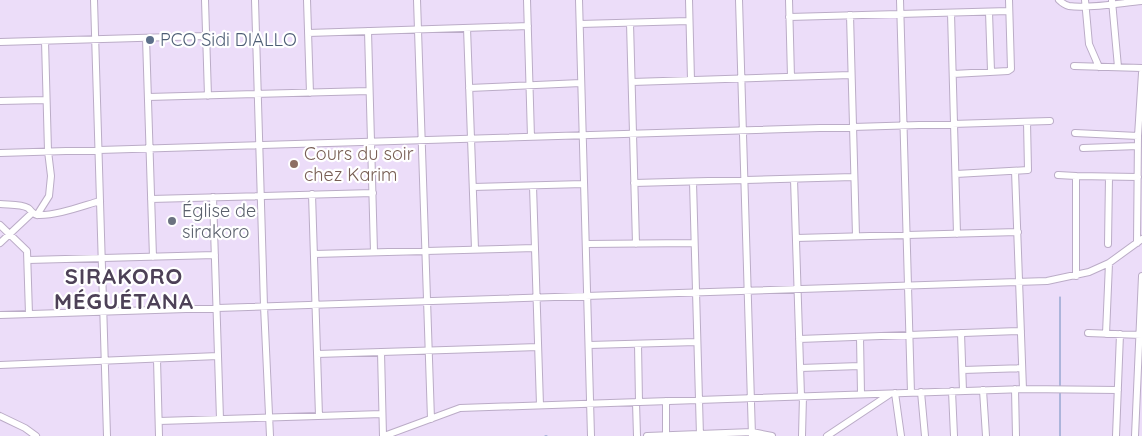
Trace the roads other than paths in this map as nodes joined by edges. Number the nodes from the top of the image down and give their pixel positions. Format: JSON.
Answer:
{"nodes":[{"id":1,"x":94,"y":0,"type":"edge"},
{"id":2,"x":205,"y":0,"type":"edge"},
{"id":3,"x":255,"y":0,"type":"edge"},
{"id":4,"x":307,"y":0,"type":"edge"},
{"id":5,"x":417,"y":0,"type":"edge"},
{"id":6,"x":527,"y":0,"type":"edge"},
{"id":7,"x":579,"y":0,"type":"edge"},
{"id":8,"x":689,"y":0,"type":"edge"},
{"id":9,"x":739,"y":0,"type":"edge"},
{"id":10,"x":789,"y":0,"type":"edge"},
{"id":11,"x":900,"y":0,"type":"edge"},
{"id":12,"x":1009,"y":0,"type":"edge"},
{"id":13,"x":1059,"y":0,"type":"edge"},
{"id":14,"x":1142,"y":1,"type":"edge"},
{"id":15,"x":1112,"y":2,"type":"edge"},
{"id":16,"x":1085,"y":3,"type":"edge"},
{"id":17,"x":1009,"y":11,"type":"junction"},
{"id":18,"x":951,"y":12,"type":"junction"},
{"id":19,"x":989,"y":12,"type":"junction"},
{"id":20,"x":901,"y":14,"type":"junction"},
{"id":21,"x":850,"y":15,"type":"junction"},
{"id":22,"x":789,"y":17,"type":"junction"},
{"id":23,"x":689,"y":21,"type":"junction"},
{"id":24,"x":630,"y":23,"type":"junction"},
{"id":25,"x":580,"y":24,"type":"junction"},
{"id":26,"x":528,"y":26,"type":"junction"},
{"id":27,"x":468,"y":28,"type":"junction"},
{"id":28,"x":418,"y":30,"type":"junction"},
{"id":29,"x":368,"y":31,"type":"junction"},
{"id":30,"x":308,"y":33,"type":"junction"},
{"id":31,"x":206,"y":36,"type":"junction"},
{"id":32,"x":146,"y":38,"type":"junction"},
{"id":33,"x":95,"y":39,"type":"junction"},
{"id":34,"x":45,"y":40,"type":"junction"},
{"id":35,"x":0,"y":42,"type":"edge"},
{"id":36,"x":1074,"y":66,"type":"dead end"},
{"id":37,"x":1099,"y":67,"type":"junction"},
{"id":38,"x":1118,"y":68,"type":"junction"},
{"id":39,"x":1142,"y":68,"type":"edge"},
{"id":40,"x":991,"y":71,"type":"junction"},
{"id":41,"x":1142,"y":73,"type":"edge"},
{"id":42,"x":953,"y":74,"type":"junction"},
{"id":43,"x":851,"y":75,"type":"junction"},
{"id":44,"x":791,"y":77,"type":"junction"},
{"id":45,"x":741,"y":78,"type":"junction"},
{"id":46,"x":691,"y":80,"type":"junction"},
{"id":47,"x":632,"y":82,"type":"junction"},
{"id":48,"x":581,"y":83,"type":"junction"},
{"id":49,"x":530,"y":86,"type":"junction"},
{"id":50,"x":469,"y":88,"type":"junction"},
{"id":51,"x":369,"y":91,"type":"junction"},
{"id":52,"x":310,"y":93,"type":"junction"},
{"id":53,"x":258,"y":94,"type":"junction"},
{"id":54,"x":208,"y":96,"type":"junction"},
{"id":55,"x":148,"y":98,"type":"junction"},
{"id":56,"x":46,"y":100,"type":"junction"},
{"id":57,"x":0,"y":101,"type":"edge"},
{"id":58,"x":1050,"y":121,"type":"dead end"},
{"id":59,"x":1027,"y":122,"type":"junction"},
{"id":60,"x":954,"y":124,"type":"junction"},
{"id":61,"x":904,"y":125,"type":"junction"},
{"id":62,"x":853,"y":127,"type":"junction"},
{"id":63,"x":743,"y":130,"type":"junction"},
{"id":64,"x":633,"y":133,"type":"junction"},
{"id":65,"x":1075,"y":133,"type":"dead end"},
{"id":66,"x":583,"y":135,"type":"junction"},
{"id":67,"x":531,"y":136,"type":"junction"},
{"id":68,"x":471,"y":138,"type":"junction"},
{"id":69,"x":422,"y":140,"type":"junction"},
{"id":70,"x":371,"y":141,"type":"junction"},
{"id":71,"x":1139,"y":141,"type":"edge"},
{"id":72,"x":259,"y":145,"type":"junction"},
{"id":73,"x":150,"y":148,"type":"junction"},
{"id":74,"x":1083,"y":148,"type":"dead end"},
{"id":75,"x":99,"y":150,"type":"junction"},
{"id":76,"x":48,"y":151,"type":"junction"},
{"id":77,"x":0,"y":153,"type":"edge"},
{"id":78,"x":1016,"y":171,"type":"junction"},
{"id":79,"x":956,"y":174,"type":"junction"},
{"id":80,"x":1058,"y":175,"type":"dead end"},
{"id":81,"x":1076,"y":176,"type":"junction"},
{"id":82,"x":854,"y":177,"type":"junction"},
{"id":83,"x":1109,"y":177,"type":"junction"},
{"id":84,"x":1138,"y":177,"type":"junction"},
{"id":85,"x":794,"y":179,"type":"junction"},
{"id":86,"x":744,"y":180,"type":"junction"},
{"id":87,"x":693,"y":182,"type":"junction"},
{"id":88,"x":634,"y":183,"type":"junction"},
{"id":89,"x":584,"y":184,"type":"junction"},
{"id":90,"x":533,"y":186,"type":"junction"},
{"id":91,"x":473,"y":187,"type":"junction"},
{"id":92,"x":372,"y":192,"type":"junction"},
{"id":93,"x":312,"y":194,"type":"junction"},
{"id":94,"x":261,"y":196,"type":"junction"},
{"id":95,"x":213,"y":197,"type":"junction"},
{"id":96,"x":151,"y":199,"type":"junction"},
{"id":97,"x":100,"y":201,"type":"junction"},
{"id":98,"x":0,"y":204,"type":"edge"},
{"id":99,"x":1140,"y":206,"type":"edge"},
{"id":100,"x":35,"y":214,"type":"junction"},
{"id":101,"x":0,"y":225,"type":"edge"},
{"id":102,"x":1018,"y":232,"type":"junction"},
{"id":103,"x":957,"y":234,"type":"junction"},
{"id":104,"x":10,"y":235,"type":"junction"},
{"id":105,"x":907,"y":235,"type":"junction"},
{"id":106,"x":856,"y":236,"type":"junction"},
{"id":107,"x":796,"y":238,"type":"junction"},
{"id":108,"x":1139,"y":241,"type":"edge"},
{"id":109,"x":0,"y":243,"type":"edge"},
{"id":110,"x":694,"y":243,"type":"junction"},
{"id":111,"x":586,"y":244,"type":"junction"},
{"id":112,"x":636,"y":244,"type":"junction"},
{"id":113,"x":1108,"y":244,"type":"dead end"},
{"id":114,"x":535,"y":248,"type":"junction"},
{"id":115,"x":475,"y":249,"type":"junction"},
{"id":116,"x":426,"y":251,"type":"junction"},
{"id":117,"x":374,"y":252,"type":"junction"},
{"id":118,"x":314,"y":254,"type":"junction"},
{"id":119,"x":215,"y":255,"type":"junction"},
{"id":120,"x":153,"y":257,"type":"junction"},
{"id":121,"x":102,"y":258,"type":"junction"},
{"id":122,"x":28,"y":260,"type":"junction"},
{"id":123,"x":1109,"y":263,"type":"junction"},
{"id":124,"x":1076,"y":276,"type":"junction"},
{"id":125,"x":1142,"y":276,"type":"edge"},
{"id":126,"x":1019,"y":282,"type":"junction"},
{"id":127,"x":908,"y":286,"type":"junction"},
{"id":128,"x":798,"y":289,"type":"junction"},
{"id":129,"x":748,"y":291,"type":"junction"},
{"id":130,"x":696,"y":292,"type":"junction"},
{"id":131,"x":587,"y":296,"type":"junction"},
{"id":132,"x":537,"y":298,"type":"junction"},
{"id":133,"x":428,"y":301,"type":"junction"},
{"id":134,"x":316,"y":305,"type":"junction"},
{"id":135,"x":264,"y":306,"type":"junction"},
{"id":136,"x":216,"y":308,"type":"junction"},
{"id":137,"x":103,"y":312,"type":"junction"},
{"id":138,"x":29,"y":314,"type":"junction"},
{"id":139,"x":0,"y":315,"type":"edge"},
{"id":140,"x":1021,"y":331,"type":"junction"},
{"id":141,"x":961,"y":333,"type":"junction"},
{"id":142,"x":1088,"y":333,"type":"dead end"},
{"id":143,"x":1106,"y":334,"type":"junction"},
{"id":144,"x":1120,"y":334,"type":"junction"},
{"id":145,"x":910,"y":335,"type":"junction"},
{"id":146,"x":1141,"y":335,"type":"edge"},
{"id":147,"x":860,"y":337,"type":"junction"},
{"id":148,"x":799,"y":339,"type":"junction"},
{"id":149,"x":697,"y":342,"type":"junction"},
{"id":150,"x":638,"y":344,"type":"junction"},
{"id":151,"x":589,"y":345,"type":"junction"},
{"id":152,"x":538,"y":347,"type":"junction"},
{"id":153,"x":429,"y":350,"type":"junction"},
{"id":154,"x":381,"y":352,"type":"junction"},
{"id":155,"x":317,"y":354,"type":"junction"},
{"id":156,"x":218,"y":356,"type":"junction"},
{"id":157,"x":157,"y":359,"type":"junction"},
{"id":158,"x":105,"y":361,"type":"junction"},
{"id":159,"x":0,"y":365,"type":"edge"},
{"id":160,"x":860,"y":366,"type":"junction"},
{"id":161,"x":800,"y":368,"type":"junction"},
{"id":162,"x":1022,"y":368,"type":"junction"},
{"id":163,"x":963,"y":370,"type":"junction"},
{"id":164,"x":1015,"y":389,"type":"junction"},
{"id":165,"x":1023,"y":389,"type":"junction"},
{"id":166,"x":983,"y":390,"type":"junction"},
{"id":167,"x":1118,"y":390,"type":"junction"},
{"id":168,"x":952,"y":391,"type":"junction"},
{"id":169,"x":963,"y":391,"type":"junction"},
{"id":170,"x":921,"y":392,"type":"junction"},
{"id":171,"x":893,"y":393,"type":"junction"},
{"id":172,"x":911,"y":393,"type":"junction"},
{"id":173,"x":861,"y":394,"type":"junction"},
{"id":174,"x":802,"y":396,"type":"junction"},
{"id":175,"x":751,"y":398,"type":"junction"},
{"id":176,"x":699,"y":400,"type":"junction"},
{"id":177,"x":666,"y":401,"type":"junction"},
{"id":178,"x":638,"y":402,"type":"junction"},
{"id":179,"x":590,"y":404,"type":"junction"},
{"id":180,"x":540,"y":405,"type":"junction"},
{"id":181,"x":382,"y":414,"type":"junction"},
{"id":182,"x":0,"y":416,"type":"edge"},
{"id":183,"x":319,"y":416,"type":"junction"},
{"id":184,"x":270,"y":418,"type":"junction"},
{"id":185,"x":220,"y":419,"type":"junction"},
{"id":186,"x":432,"y":419,"type":"junction"},
{"id":187,"x":158,"y":421,"type":"junction"},
{"id":188,"x":752,"y":434,"type":"edge"},
{"id":189,"x":700,"y":435,"type":"edge"},
{"id":190,"x":36,"y":436,"type":"edge"},
{"id":191,"x":107,"y":436,"type":"edge"},
{"id":192,"x":159,"y":436,"type":"edge"},
{"id":193,"x":270,"y":436,"type":"edge"},
{"id":194,"x":384,"y":436,"type":"edge"},
{"id":195,"x":591,"y":436,"type":"edge"},
{"id":196,"x":637,"y":436,"type":"edge"},
{"id":197,"x":647,"y":436,"type":"edge"},
{"id":198,"x":666,"y":436,"type":"edge"},
{"id":199,"x":772,"y":436,"type":"edge"},
{"id":200,"x":802,"y":436,"type":"edge"},
{"id":201,"x":826,"y":436,"type":"edge"},
{"id":202,"x":901,"y":436,"type":"edge"},
{"id":203,"x":925,"y":436,"type":"edge"},
{"id":204,"x":954,"y":436,"type":"edge"},
{"id":205,"x":986,"y":436,"type":"edge"},
{"id":206,"x":1016,"y":436,"type":"edge"},
{"id":207,"x":1116,"y":436,"type":"edge"},
{"id":208,"x":1135,"y":436,"type":"edge"}],
"edges":[{"from":1,"to":33,"type":"street"},
{"from":2,"to":31,"type":"street"},
{"from":3,"to":53,"type":"street"},
{"from":4,"to":30,"type":"street"},
{"from":5,"to":28,"type":"street"},
{"from":6,"to":26,"type":"street"},
{"from":7,"to":25,"type":"street"},
{"from":8,"to":23,"type":"street"},
{"from":9,"to":45,"type":"street"},
{"from":10,"to":22,"type":"street"},
{"from":11,"to":20,"type":"street"},
{"from":12,"to":17,"type":"street"},
{"from":13,"to":16,"type":"street"},
{"from":14,"to":15,"type":"street"},
{"from":15,"to":16,"type":"street"},
{"from":15,"to":38,"type":"street"},
{"from":16,"to":37,"type":"street"},
{"from":17,"to":19,"type":"street"},
{"from":17,"to":40,"type":"street"},
{"from":18,"to":19,"type":"street"},
{"from":18,"to":20,"type":"street"},
{"from":18,"to":42,"type":"street"},
{"from":19,"to":40,"type":"street"},
{"from":20,"to":21,"type":"street"},
{"from":20,"to":61,"type":"street"},
{"from":21,"to":22,"type":"street"},
{"from":21,"to":43,"type":"street"},
{"from":22,"to":44,"type":"street"},
{"from":23,"to":24,"type":"street"},
{"from":23,"to":46,"type":"street"},
{"from":24,"to":25,"type":"street"},
{"from":24,"to":47,"type":"street"},
{"from":25,"to":48,"type":"street"},
{"from":26,"to":27,"type":"street"},
{"from":26,"to":49,"type":"street"},
{"from":27,"to":28,"type":"street"},
{"from":27,"to":50,"type":"street"},
{"from":28,"to":29,"type":"street"},
{"from":28,"to":69,"type":"street"},
{"from":29,"to":30,"type":"street"},
{"from":29,"to":51,"type":"street"},
{"from":30,"to":52,"type":"street"},
{"from":31,"to":32,"type":"street"},
{"from":31,"to":54,"type":"street"},
{"from":32,"to":33,"type":"street"},
{"from":32,"to":55,"type":"street"},
{"from":33,"to":34,"type":"street"},
{"from":33,"to":75,"type":"street"},
{"from":34,"to":35,"type":"street"},
{"from":34,"to":56,"type":"street"},
{"from":36,"to":37,"type":"street"},
{"from":37,"to":38,"type":"street"},
{"from":38,"to":39,"type":"street"},
{"from":40,"to":42,"type":"street"},
{"from":41,"to":71,"type":"street"},
{"from":42,"to":60,"type":"street"},
{"from":43,"to":44,"type":"street"},
{"from":43,"to":62,"type":"street"},
{"from":44,"to":45,"type":"street"},
{"from":45,"to":46,"type":"street"},
{"from":45,"to":63,"type":"street"},
{"from":46,"to":47,"type":"street"},
{"from":47,"to":64,"type":"street"},
{"from":48,"to":49,"type":"street"},
{"from":48,"to":66,"type":"street"},
{"from":49,"to":50,"type":"street"},
{"from":49,"to":67,"type":"street"},
{"from":50,"to":68,"type":"street"},
{"from":51,"to":52,"type":"street"},
{"from":51,"to":70,"type":"street"},
{"from":52,"to":53,"type":"street"},
{"from":53,"to":54,"type":"street"},
{"from":53,"to":72,"type":"street"},
{"from":54,"to":55,"type":"street"},
{"from":55,"to":73,"type":"street"},
{"from":56,"to":57,"type":"street"},
{"from":56,"to":76,"type":"street"},
{"from":58,"to":59,"type":"street"},
{"from":59,"to":60,"type":"street"},
{"from":59,"to":78,"type":"street"},
{"from":60,"to":61,"type":"street"},
{"from":60,"to":79,"type":"street"},
{"from":61,"to":62,"type":"street"},
{"from":61,"to":105,"type":"street"},
{"from":62,"to":63,"type":"street"},
{"from":62,"to":82,"type":"street"},
{"from":63,"to":64,"type":"street"},
{"from":63,"to":86,"type":"street"},
{"from":64,"to":66,"type":"street"},
{"from":64,"to":88,"type":"street"},
{"from":65,"to":71,"type":"street"},
{"from":66,"to":67,"type":"street"},
{"from":66,"to":89,"type":"street"},
{"from":67,"to":68,"type":"street"},
{"from":68,"to":69,"type":"street"},
{"from":68,"to":91,"type":"street"},
{"from":69,"to":70,"type":"street"},
{"from":69,"to":116,"type":"street"},
{"from":70,"to":72,"type":"street"},
{"from":70,"to":92,"type":"street"},
{"from":71,"to":74,"type":"street"},
{"from":71,"to":84,"type":"street"},
{"from":72,"to":73,"type":"street"},
{"from":72,"to":94,"type":"street"},
{"from":73,"to":75,"type":"street"},
{"from":73,"to":96,"type":"street"},
{"from":75,"to":76,"type":"street"},
{"from":75,"to":97,"type":"street"},
{"from":76,"to":77,"type":"street"},
{"from":76,"to":100,"type":"street"},
{"from":78,"to":79,"type":"street"},
{"from":78,"to":102,"type":"street"},
{"from":79,"to":103,"type":"street"},
{"from":80,"to":81,"type":"street"},
{"from":81,"to":83,"type":"street"},
{"from":81,"to":124,"type":"street"},
{"from":82,"to":85,"type":"street"},
{"from":82,"to":106,"type":"street"},
{"from":83,"to":84,"type":"street"},
{"from":83,"to":113,"type":"street"},
{"from":84,"to":99,"type":"street"},
{"from":85,"to":86,"type":"street"},
{"from":85,"to":107,"type":"street"},
{"from":86,"to":87,"type":"street"},
{"from":86,"to":129,"type":"street"},
{"from":87,"to":88,"type":"street"},
{"from":87,"to":110,"type":"street"},
{"from":88,"to":112,"type":"street"},
{"from":89,"to":90,"type":"street"},
{"from":89,"to":111,"type":"street"},
{"from":90,"to":91,"type":"street"},
{"from":90,"to":114,"type":"street"},
{"from":91,"to":115,"type":"street"},
{"from":92,"to":93,"type":"street"},
{"from":92,"to":117,"type":"street"},
{"from":93,"to":94,"type":"street"},
{"from":93,"to":118,"type":"street"},
{"from":94,"to":95,"type":"street"},
{"from":94,"to":135,"type":"street"},
{"from":95,"to":96,"type":"street"},
{"from":95,"to":119,"type":"street"},
{"from":96,"to":120,"type":"street"},
{"from":97,"to":100,"type":"street"},
{"from":97,"to":121,"type":"street"},
{"from":98,"to":100,"type":"street"},
{"from":99,"to":108,"type":"street"},
{"from":100,"to":104,"type":"street"},
{"from":101,"to":104,"type":"street"},
{"from":102,"to":103,"type":"street"},
{"from":102,"to":126,"type":"street"},
{"from":103,"to":105,"type":"street"},
{"from":104,"to":109,"type":"street"},
{"from":104,"to":122,"type":"street"},
{"from":105,"to":106,"type":"street"},
{"from":105,"to":127,"type":"street"},
{"from":106,"to":107,"type":"street"},
{"from":107,"to":128,"type":"street"},
{"from":108,"to":123,"type":"street"},
{"from":110,"to":112,"type":"street"},
{"from":110,"to":130,"type":"street"},
{"from":111,"to":112,"type":"street"},
{"from":111,"to":131,"type":"street"},
{"from":114,"to":115,"type":"street"},
{"from":114,"to":132,"type":"street"},
{"from":115,"to":116,"type":"street"},
{"from":116,"to":117,"type":"street"},
{"from":116,"to":133,"type":"street"},
{"from":117,"to":118,"type":"street"},
{"from":118,"to":134,"type":"street"},
{"from":119,"to":120,"type":"street"},
{"from":119,"to":136,"type":"street"},
{"from":120,"to":121,"type":"street"},
{"from":121,"to":122,"type":"street"},
{"from":121,"to":137,"type":"street"},
{"from":122,"to":138,"type":"street"},
{"from":123,"to":124,"type":"street"},
{"from":123,"to":143,"type":"street"},
{"from":124,"to":126,"type":"street"},
{"from":125,"to":146,"type":"street"},
{"from":126,"to":127,"type":"street"},
{"from":126,"to":140,"type":"street"},
{"from":127,"to":128,"type":"street"},
{"from":127,"to":145,"type":"street"},
{"from":128,"to":129,"type":"street"},
{"from":128,"to":148,"type":"street"},
{"from":129,"to":130,"type":"street"},
{"from":129,"to":175,"type":"street"},
{"from":130,"to":131,"type":"street"},
{"from":130,"to":149,"type":"street"},
{"from":131,"to":132,"type":"street"},
{"from":131,"to":151,"type":"street"},
{"from":132,"to":133,"type":"street"},
{"from":132,"to":152,"type":"street"},
{"from":133,"to":134,"type":"street"},
{"from":133,"to":153,"type":"street"},
{"from":134,"to":135,"type":"street"},
{"from":134,"to":155,"type":"street"},
{"from":135,"to":136,"type":"street"},
{"from":135,"to":184,"type":"street"},
{"from":136,"to":137,"type":"street"},
{"from":136,"to":156,"type":"street"},
{"from":137,"to":138,"type":"street"},
{"from":137,"to":158,"type":"street"},
{"from":138,"to":139,"type":"street"},
{"from":140,"to":141,"type":"street"},
{"from":140,"to":162,"type":"street"},
{"from":141,"to":145,"type":"street"},
{"from":141,"to":163,"type":"street"},
{"from":142,"to":143,"type":"street"},
{"from":143,"to":144,"type":"street"},
{"from":144,"to":146,"type":"street"},
{"from":144,"to":167,"type":"street"},
{"from":145,"to":147,"type":"street"},
{"from":145,"to":172,"type":"street"},
{"from":146,"to":208,"type":"street"},
{"from":147,"to":148,"type":"street"},
{"from":147,"to":160,"type":"street"},
{"from":148,"to":161,"type":"street"},
{"from":149,"to":150,"type":"street"},
{"from":149,"to":176,"type":"street"},
{"from":150,"to":151,"type":"street"},
{"from":150,"to":178,"type":"street"},
{"from":151,"to":179,"type":"street"},
{"from":152,"to":153,"type":"street"},
{"from":152,"to":180,"type":"street"},
{"from":153,"to":154,"type":"street"},
{"from":153,"to":186,"type":"street"},
{"from":154,"to":155,"type":"street"},
{"from":154,"to":181,"type":"street"},
{"from":155,"to":183,"type":"street"},
{"from":156,"to":157,"type":"street"},
{"from":156,"to":185,"type":"street"},
{"from":157,"to":158,"type":"street"},
{"from":157,"to":187,"type":"street"},
{"from":158,"to":159,"type":"street"},
{"from":158,"to":191,"type":"street"},
{"from":160,"to":161,"type":"street"},
{"from":160,"to":173,"type":"street"},
{"from":161,"to":174,"type":"street"},
{"from":162,"to":163,"type":"street"},
{"from":162,"to":165,"type":"street"},
{"from":163,"to":169,"type":"street"},
{"from":164,"to":165,"type":"street"},
{"from":164,"to":166,"type":"street"},
{"from":164,"to":206,"type":"street"},
{"from":165,"to":167,"type":"street"},
{"from":166,"to":169,"type":"street"},
{"from":166,"to":205,"type":"street"},
{"from":167,"to":207,"type":"street"},
{"from":168,"to":169,"type":"street"},
{"from":168,"to":170,"type":"street"},
{"from":168,"to":204,"type":"street"},
{"from":170,"to":172,"type":"street"},
{"from":170,"to":203,"type":"street"},
{"from":171,"to":172,"type":"street"},
{"from":171,"to":173,"type":"street"},
{"from":171,"to":201,"type":"street"},
{"from":171,"to":202,"type":"street"},
{"from":173,"to":174,"type":"street"},
{"from":174,"to":175,"type":"street"},
{"from":174,"to":200,"type":"street"},
{"from":175,"to":176,"type":"street"},
{"from":175,"to":188,"type":"street"},
{"from":176,"to":177,"type":"street"},
{"from":176,"to":189,"type":"street"},
{"from":177,"to":178,"type":"street"},
{"from":177,"to":198,"type":"street"},
{"from":178,"to":179,"type":"street"},
{"from":178,"to":196,"type":"street"},
{"from":179,"to":180,"type":"street"},
{"from":179,"to":195,"type":"street"},
{"from":180,"to":186,"type":"street"},
{"from":181,"to":183,"type":"street"},
{"from":181,"to":194,"type":"street"},
{"from":182,"to":190,"type":"street"},
{"from":183,"to":184,"type":"street"},
{"from":184,"to":185,"type":"street"},
{"from":184,"to":193,"type":"street"},
{"from":185,"to":187,"type":"street"},
{"from":186,"to":194,"type":"street"},
{"from":187,"to":192,"type":"street"},
{"from":188,"to":189,"type":"street"},
{"from":188,"to":199,"type":"street"},
{"from":189,"to":198,"type":"street"},
{"from":197,"to":198,"type":"street"}]}
